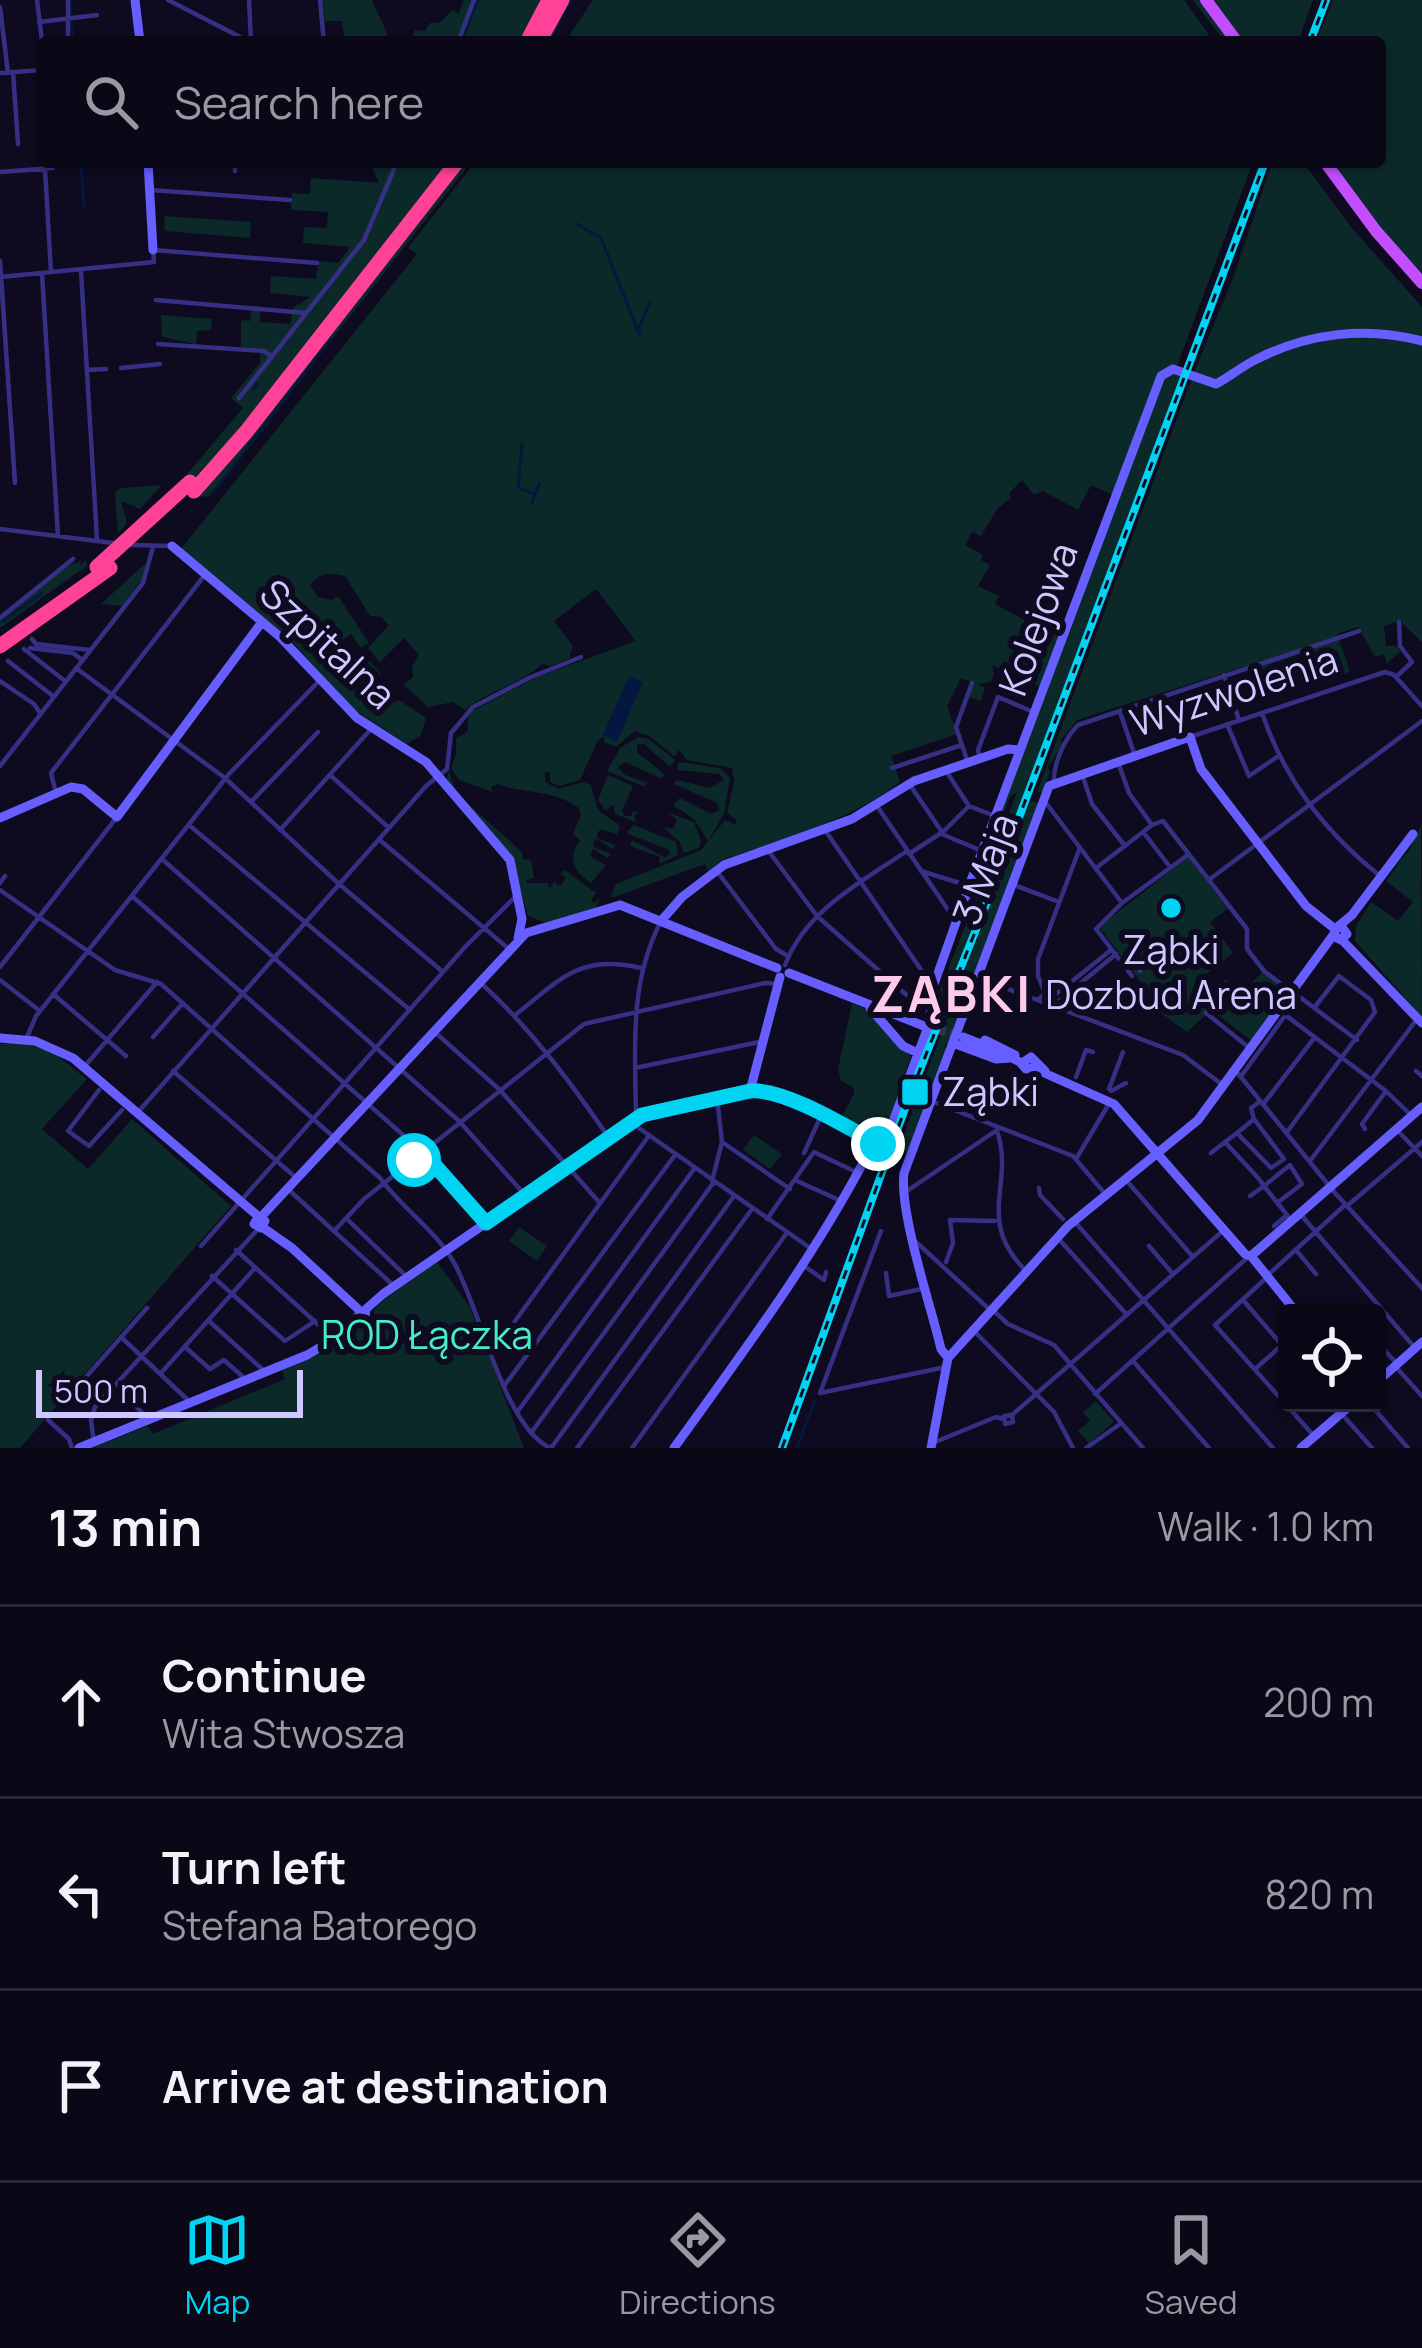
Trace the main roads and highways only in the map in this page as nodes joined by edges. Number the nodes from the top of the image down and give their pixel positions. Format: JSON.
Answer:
{"nodes":[{"id":1,"x":549,"y":0,"type":"edge"},
{"id":2,"x":562,"y":0,"type":"edge"},
{"id":3,"x":1206,"y":0,"type":"edge"},
{"id":4,"x":530,"y":36,"type":"edge"},
{"id":5,"x":542,"y":36,"type":"edge"},
{"id":6,"x":1233,"y":36,"type":"edge"},
{"id":7,"x":441,"y":168,"type":"edge"},
{"id":8,"x":452,"y":168,"type":"edge"},
{"id":9,"x":1329,"y":168,"type":"edge"},
{"id":10,"x":1422,"y":283,"type":"edge"},
{"id":11,"x":192,"y":486,"type":"junction"},
{"id":12,"x":104,"y":568,"type":"junction"},
{"id":13,"x":3,"y":629,"type":"edge"},
{"id":14,"x":4,"y":654,"type":"edge"}],
"edges":[{"from":1,"to":4,"type":"highway"},
{"from":2,"to":5,"type":"highway"},
{"from":3,"to":6,"type":"main road"},
{"from":7,"to":11,"type":"highway"},
{"from":8,"to":11,"type":"highway"},
{"from":9,"to":10,"type":"main road"},
{"from":11,"to":12,"type":"highway"},
{"from":12,"to":13,"type":"highway"},
{"from":12,"to":14,"type":"highway"}]}
